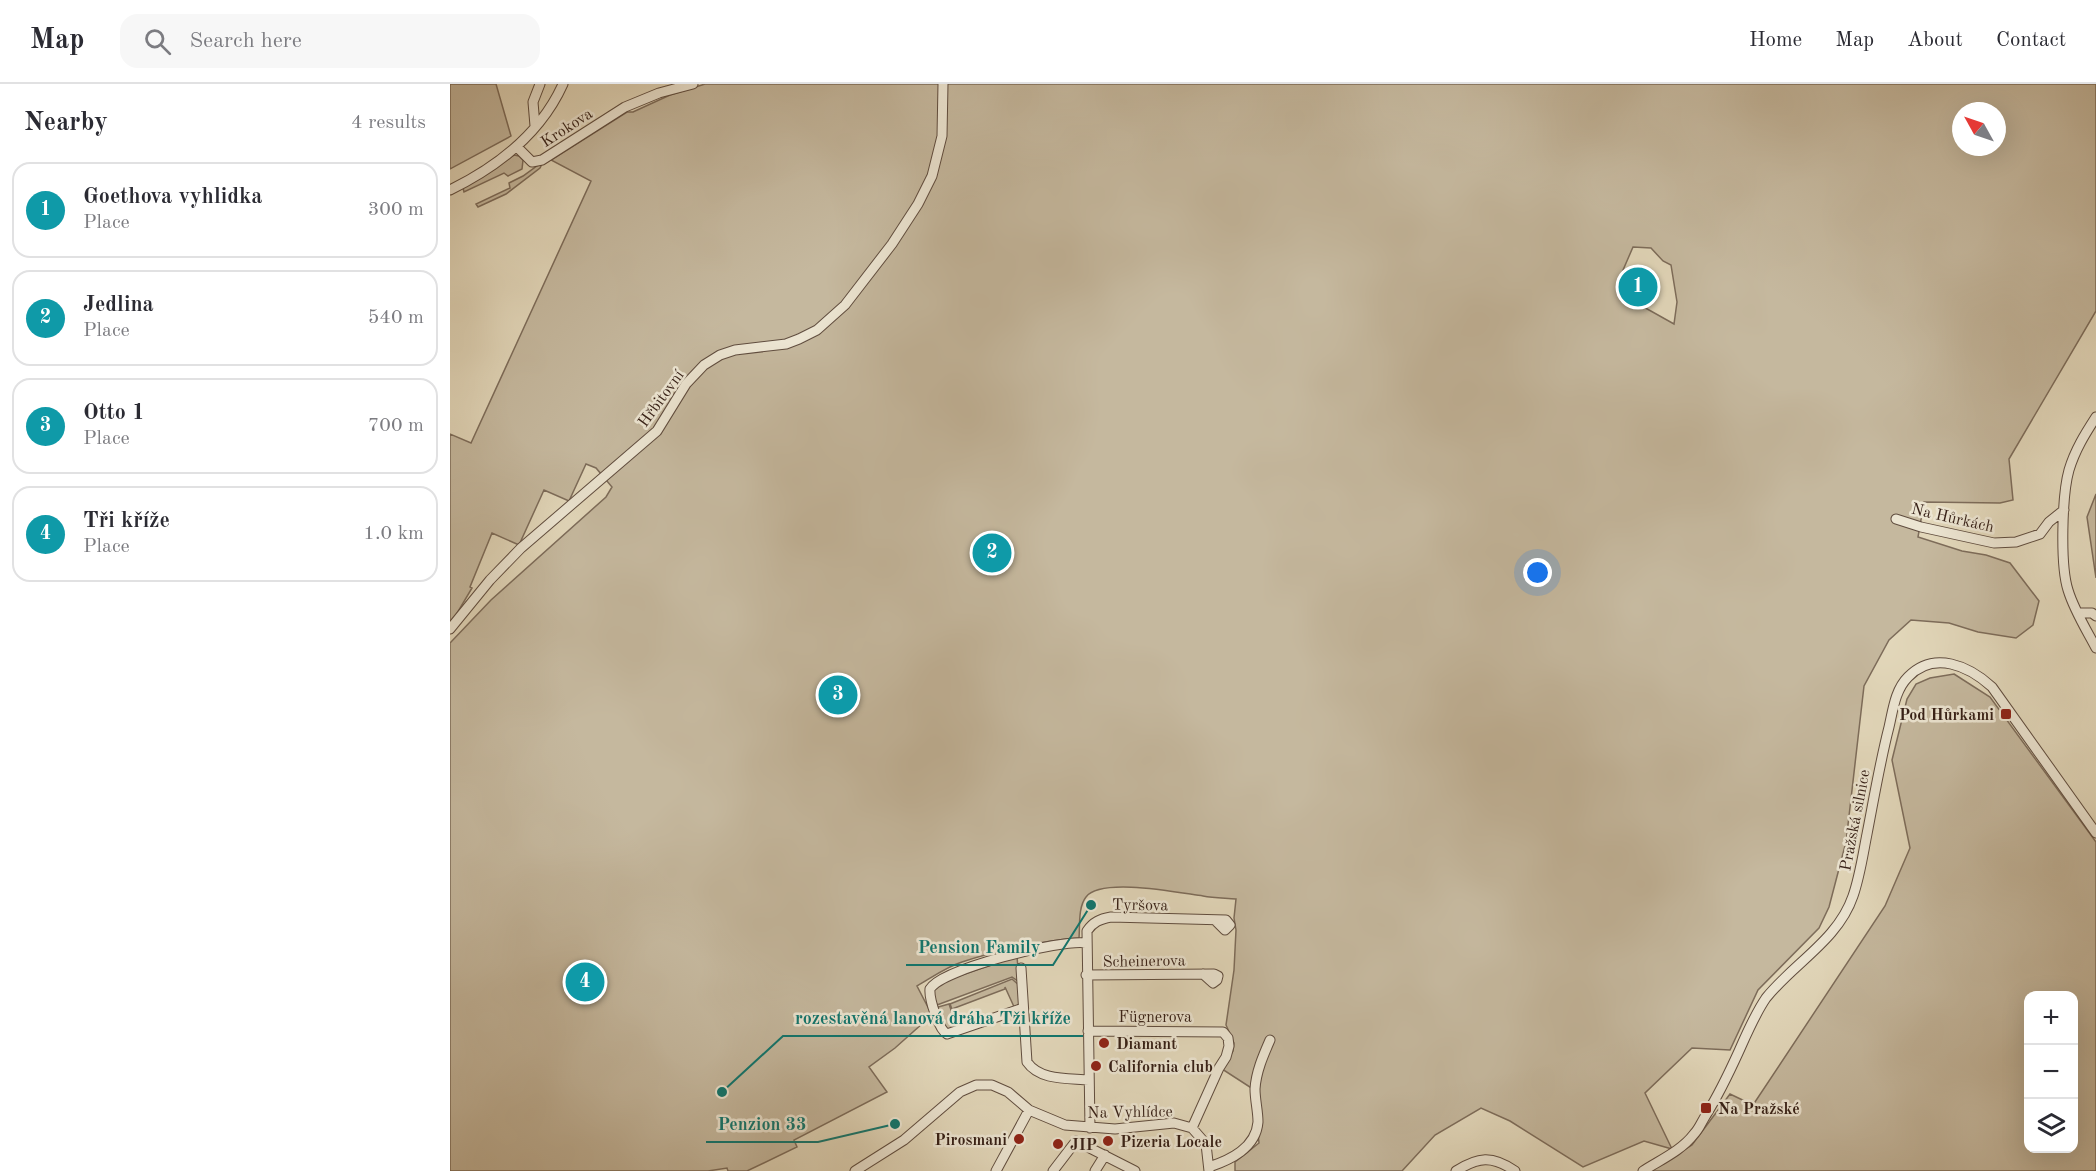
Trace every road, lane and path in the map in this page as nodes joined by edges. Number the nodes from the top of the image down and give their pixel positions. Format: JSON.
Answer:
{"nodes":[{"id":1,"x":540,"y":84,"type":"edge"},
{"id":2,"x":563,"y":84,"type":"edge"},
{"id":3,"x":693,"y":84,"type":"edge"},
{"id":4,"x":943,"y":84,"type":"edge"},
{"id":5,"x":535,"y":126,"type":"junction"},
{"id":6,"x":517,"y":147,"type":"junction"},
{"id":7,"x":450,"y":190,"type":"edge"},
{"id":8,"x":2096,"y":417,"type":"edge"},
{"id":9,"x":2064,"y":510,"type":"junction"},
{"id":10,"x":1896,"y":519,"type":"dead end"},
{"id":11,"x":2078,"y":613,"type":"junction"},
{"id":12,"x":2096,"y":616,"type":"edge"},
{"id":13,"x":450,"y":629,"type":"edge"},
{"id":14,"x":2096,"y":648,"type":"edge"},
{"id":15,"x":2096,"y":833,"type":"edge"},
{"id":16,"x":1215,"y":920,"type":"dead end"},
{"id":17,"x":1086,"y":943,"type":"junction"},
{"id":18,"x":1021,"y":968,"type":"dead end"},
{"id":19,"x":1203,"y":974,"type":"dead end"},
{"id":20,"x":1086,"y":975,"type":"junction"},
{"id":21,"x":1023,"y":1008,"type":"junction"},
{"id":22,"x":1088,"y":1031,"type":"junction"},
{"id":23,"x":1223,"y":1032,"type":"joint"},
{"id":24,"x":1270,"y":1040,"type":"dead end"},
{"id":25,"x":1089,"y":1080,"type":"junction"},
{"id":26,"x":1029,"y":1110,"type":"junction"},
{"id":27,"x":1075,"y":1127,"type":"junction"},
{"id":28,"x":1090,"y":1128,"type":"junction"},
{"id":29,"x":1192,"y":1128,"type":"junction"},
{"id":30,"x":1076,"y":1141,"type":"junction"},
{"id":31,"x":1105,"y":1155,"type":"junction"},
{"id":32,"x":1209,"y":1169,"type":"edge"},
{"id":33,"x":855,"y":1171,"type":"edge"},
{"id":34,"x":996,"y":1171,"type":"edge"},
{"id":35,"x":1053,"y":1171,"type":"edge"},
{"id":36,"x":1095,"y":1171,"type":"edge"},
{"id":37,"x":1135,"y":1171,"type":"edge"},
{"id":38,"x":1456,"y":1171,"type":"edge"},
{"id":39,"x":1515,"y":1171,"type":"edge"},
{"id":40,"x":1642,"y":1171,"type":"edge"}],
"edges":[{"from":1,"to":5,"type":"street","name":"Krokova"},
{"from":2,"to":5,"type":"street","name":"Krokova"},
{"from":3,"to":6,"type":"street","name":"Krokova"},
{"from":4,"to":13,"type":"street","name":"Hřbitovní"},
{"from":5,"to":6,"type":"street","name":"Krokova"},
{"from":6,"to":7,"type":"street"},
{"from":8,"to":9,"type":"street"},
{"from":9,"to":10,"type":"street","name":"Na Hůrkách"},
{"from":9,"to":11,"type":"street"},
{"from":11,"to":12,"type":"street"},
{"from":11,"to":14,"type":"street"},
{"from":15,"to":40,"type":"street","name":"Pražská silnice"},
{"from":16,"to":17,"type":"street","name":"Tyršova"},
{"from":17,"to":20,"type":"street"},
{"from":17,"to":21,"type":"street"},
{"from":18,"to":21,"type":"street"},
{"from":19,"to":20,"type":"street","name":"Scheinerova"},
{"from":20,"to":22,"type":"street"},
{"from":21,"to":25,"type":"street"},
{"from":22,"to":23,"type":"street","name":"Fügnerova"},
{"from":22,"to":25,"type":"street"},
{"from":23,"to":29,"type":"street","name":"Na Vyhlídce"},
{"from":24,"to":32,"type":"street"},
{"from":25,"to":28,"type":"street"},
{"from":26,"to":27,"type":"street","name":"Na Vyhlídce"},
{"from":26,"to":33,"type":"street","name":"Na Vyhlídce"},
{"from":26,"to":34,"type":"street"},
{"from":27,"to":28,"type":"street","name":"Na Vyhlídce"},
{"from":27,"to":30,"type":"street"},
{"from":28,"to":29,"type":"street","name":"Na Vyhlídce"},
{"from":29,"to":32,"type":"street","name":"Na Vyhlídce"},
{"from":30,"to":31,"type":"street"},
{"from":30,"to":35,"type":"street"},
{"from":31,"to":36,"type":"street"},
{"from":31,"to":37,"type":"street"},
{"from":38,"to":39,"type":"street"}]}
